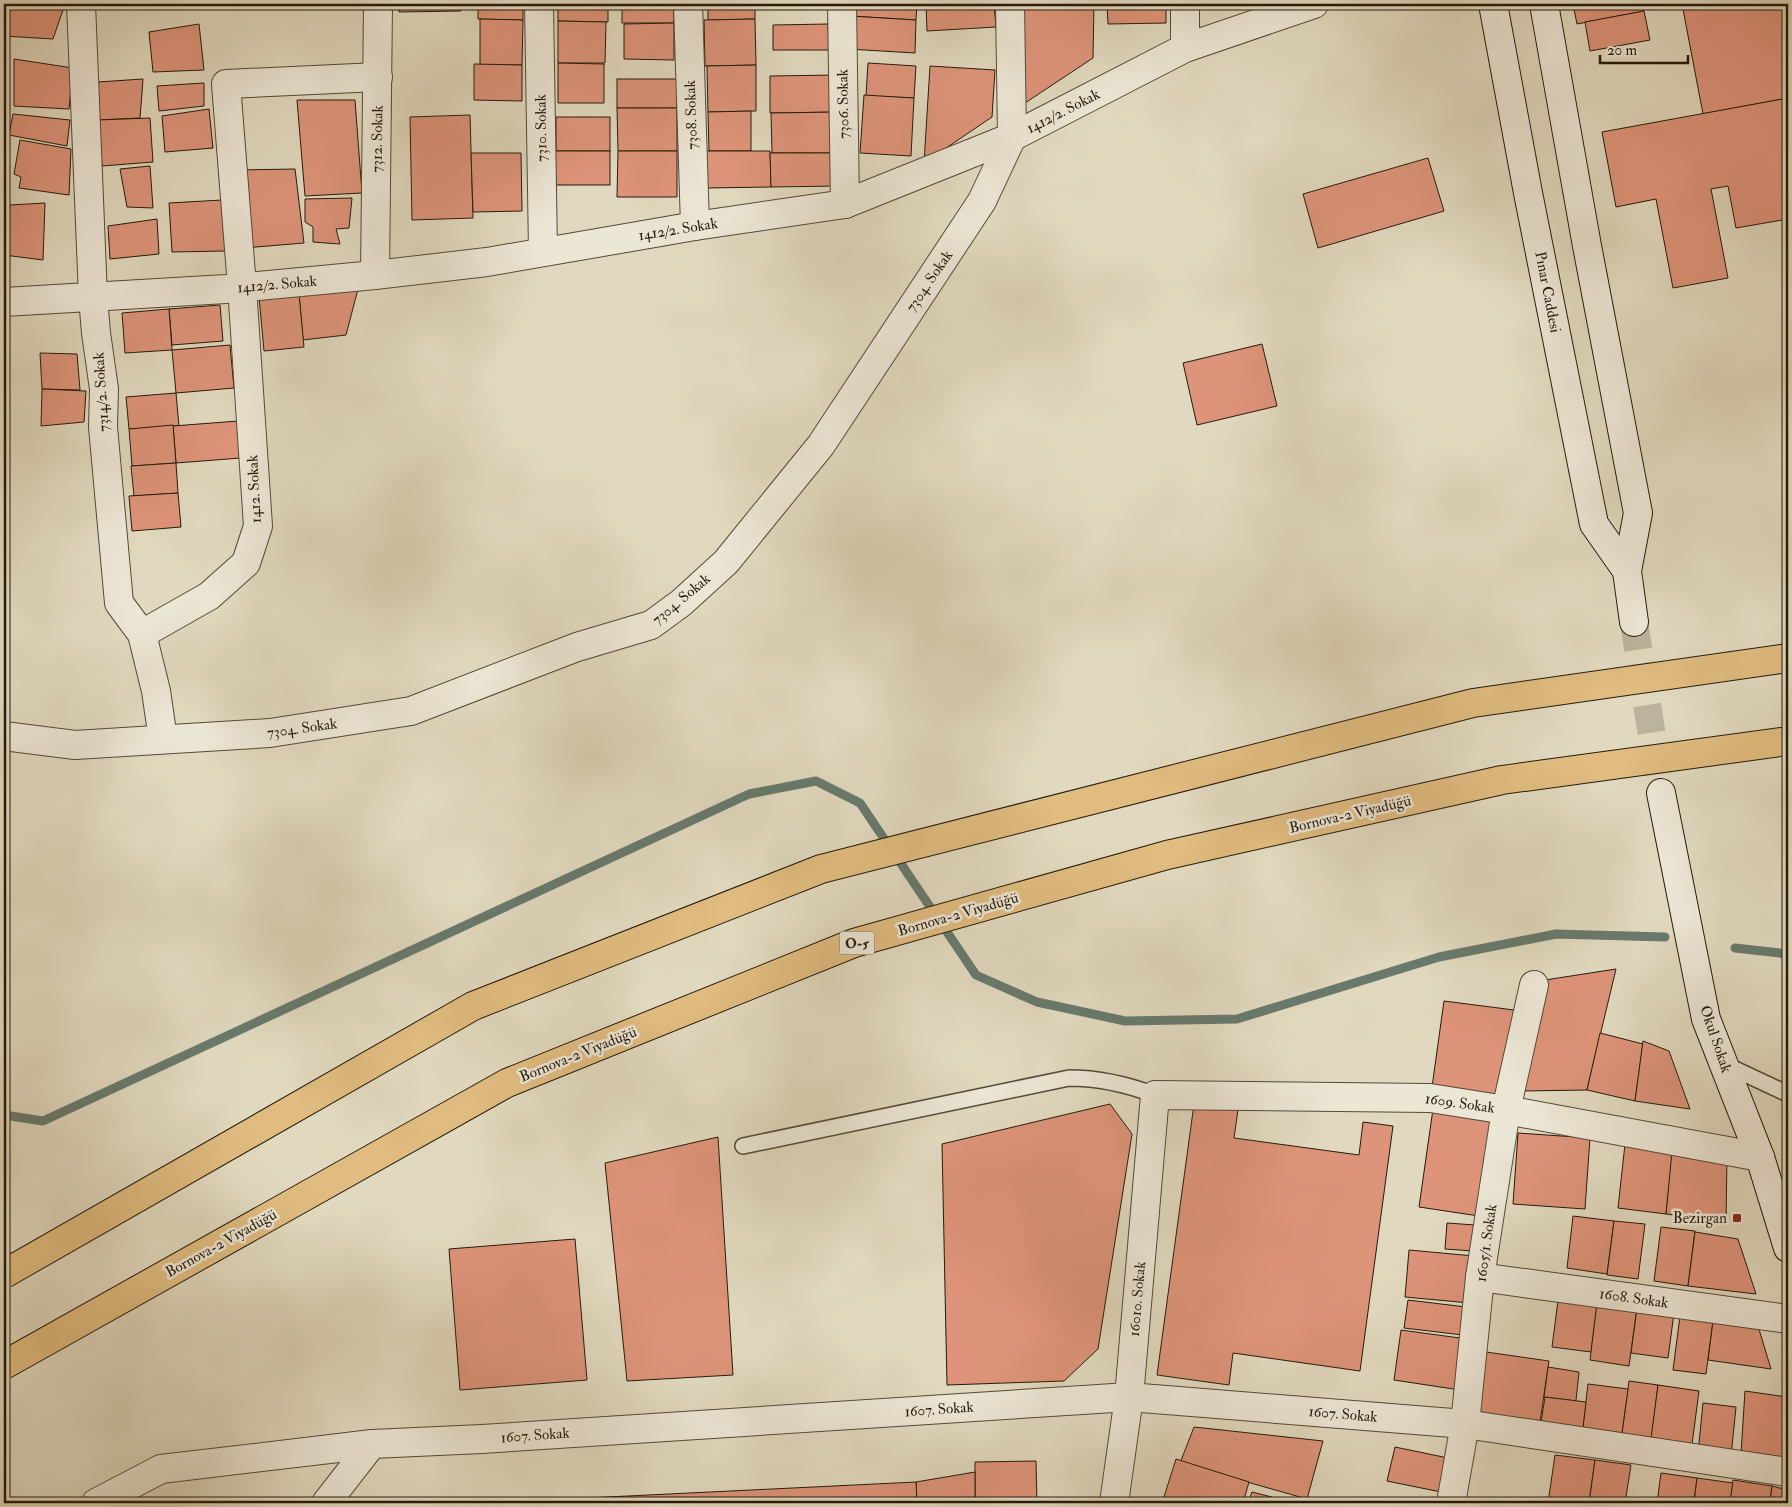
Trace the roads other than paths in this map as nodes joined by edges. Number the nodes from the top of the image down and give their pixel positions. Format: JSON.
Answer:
{"nodes":[{"id":1,"x":81,"y":4,"type":"edge"},
{"id":2,"x":378,"y":4,"type":"edge"},
{"id":3,"x":539,"y":4,"type":"edge"},
{"id":4,"x":688,"y":4,"type":"edge"},
{"id":5,"x":842,"y":4,"type":"edge"},
{"id":6,"x":1010,"y":4,"type":"edge"},
{"id":7,"x":1185,"y":4,"type":"edge"},
{"id":8,"x":1314,"y":4,"type":"edge"},
{"id":9,"x":1493,"y":4,"type":"edge"},
{"id":10,"x":1544,"y":4,"type":"edge"},
{"id":11,"x":1185,"y":48,"type":"junction"},
{"id":12,"x":378,"y":77,"type":"junction"},
{"id":13,"x":1012,"y":137,"type":"junction"},
{"id":14,"x":845,"y":204,"type":"junction"},
{"id":15,"x":695,"y":226,"type":"junction"},
{"id":16,"x":543,"y":252,"type":"junction"},
{"id":17,"x":375,"y":275,"type":"junction"},
{"id":18,"x":242,"y":286,"type":"junction"},
{"id":19,"x":93,"y":297,"type":"junction"},
{"id":20,"x":4,"y":302,"type":"edge"},
{"id":21,"x":1627,"y":571,"type":"junction"},
{"id":22,"x":1634,"y":622,"type":"tunnel mouth"},
{"id":23,"x":142,"y":634,"type":"junction"},
{"id":24,"x":1788,"y":658,"type":"edge"},
{"id":25,"x":4,"y":736,"type":"edge"},
{"id":26,"x":163,"y":740,"type":"junction"},
{"id":27,"x":1788,"y":741,"type":"edge"},
{"id":28,"x":1661,"y":793,"type":"tunnel mouth"},
{"id":29,"x":1534,"y":985,"type":"dead end"},
{"id":30,"x":1724,"y":1063,"type":"junction"},
{"id":31,"x":1788,"y":1094,"type":"edge"},
{"id":32,"x":1155,"y":1095,"type":"junction"},
{"id":33,"x":1506,"y":1110,"type":"junction"},
{"id":34,"x":742,"y":1146,"type":"dead end"},
{"id":35,"x":1760,"y":1157,"type":"junction"},
{"id":36,"x":1788,"y":1248,"type":"edge"},
{"id":37,"x":4,"y":1274,"type":"edge"},
{"id":38,"x":1480,"y":1277,"type":"junction"},
{"id":39,"x":1788,"y":1319,"type":"edge"},
{"id":40,"x":4,"y":1365,"type":"edge"},
{"id":41,"x":1129,"y":1396,"type":"junction"},
{"id":42,"x":1465,"y":1424,"type":"junction"},
{"id":43,"x":372,"y":1444,"type":"junction"},
{"id":44,"x":1788,"y":1472,"type":"edge"},
{"id":45,"x":96,"y":1503,"type":"edge"},
{"id":46,"x":326,"y":1503,"type":"edge"},
{"id":47,"x":1114,"y":1503,"type":"edge"},
{"id":48,"x":1450,"y":1503,"type":"edge"}],
"edges":[{"from":1,"to":19,"type":"street","name":"7314/2. Sokak"},
{"from":2,"to":12,"type":"street","name":"7312. Sokak"},
{"from":3,"to":16,"type":"street","name":"7310. Sokak"},
{"from":4,"to":15,"type":"street","name":"7308. Sokak"},
{"from":5,"to":14,"type":"street","name":"7306. Sokak"},
{"from":6,"to":13,"type":"street","name":"7304. Sokak"},
{"from":7,"to":11,"type":"street"},
{"from":8,"to":11,"type":"street","name":"1412/2. Sokak"},
{"from":9,"to":21,"type":"street","name":"Pınar Caddesi"},
{"from":10,"to":21,"type":"street","name":"Pınar Caddesi"},
{"from":11,"to":13,"type":"street","name":"1412/2. Sokak"},
{"from":12,"to":17,"type":"street","name":"7312. Sokak"},
{"from":12,"to":18,"type":"street","name":"1412. Sokak"},
{"from":13,"to":14,"type":"street","name":"1412/2. Sokak"},
{"from":13,"to":26,"type":"street","name":"7304. Sokak"},
{"from":14,"to":15,"type":"street","name":"1412/2. Sokak"},
{"from":15,"to":16,"type":"street","name":"1412/2. Sokak"},
{"from":16,"to":17,"type":"street","name":"1412/2. Sokak"},
{"from":17,"to":18,"type":"street","name":"1412/2. Sokak"},
{"from":18,"to":19,"type":"street","name":"1412/2. Sokak"},
{"from":18,"to":23,"type":"street","name":"1412. Sokak"},
{"from":19,"to":20,"type":"street","name":"1412/2. Sokak"},
{"from":19,"to":23,"type":"street","name":"7314/2. Sokak"},
{"from":21,"to":22,"type":"street","name":"Pınar Caddesi"},
{"from":23,"to":26,"type":"street","name":"7314/2. Sokak"},
{"from":24,"to":37,"type":"highway","bridge":true},
{"from":25,"to":26,"type":"street","name":"7304. Sokak"},
{"from":27,"to":40,"type":"highway","name":"Bornova-2 Viyadüğü","number":"O-5","bridge":true},
{"from":28,"to":30,"type":"street","name":"Okul Sokak"},
{"from":29,"to":33,"type":"street","name":"1605/1. Sokak"},
{"from":30,"to":31,"type":"lane"},
{"from":30,"to":35,"type":"street","name":"Okul Sokak"},
{"from":32,"to":33,"type":"street","name":"1609. Sokak"},
{"from":32,"to":34,"type":"lane"},
{"from":32,"to":41,"type":"street","name":"16010. Sokak"},
{"from":33,"to":35,"type":"street","name":"1609. Sokak"},
{"from":33,"to":38,"type":"street","name":"1605/1. Sokak"},
{"from":35,"to":36,"type":"street","name":"Okul Sokak"},
{"from":38,"to":39,"type":"street","name":"1608. Sokak"},
{"from":38,"to":42,"type":"street","name":"1605/1. Sokak"},
{"from":41,"to":42,"type":"street","name":"1607. Sokak"},
{"from":41,"to":43,"type":"street","name":"1607. Sokak"},
{"from":41,"to":47,"type":"street","name":"16010. Sokak"},
{"from":42,"to":44,"type":"street","name":"1607. Sokak"},
{"from":42,"to":48,"type":"street","name":"1605/1. Sokak"},
{"from":43,"to":45,"type":"street","name":"1607. Sokak"},
{"from":43,"to":46,"type":"street"}]}
